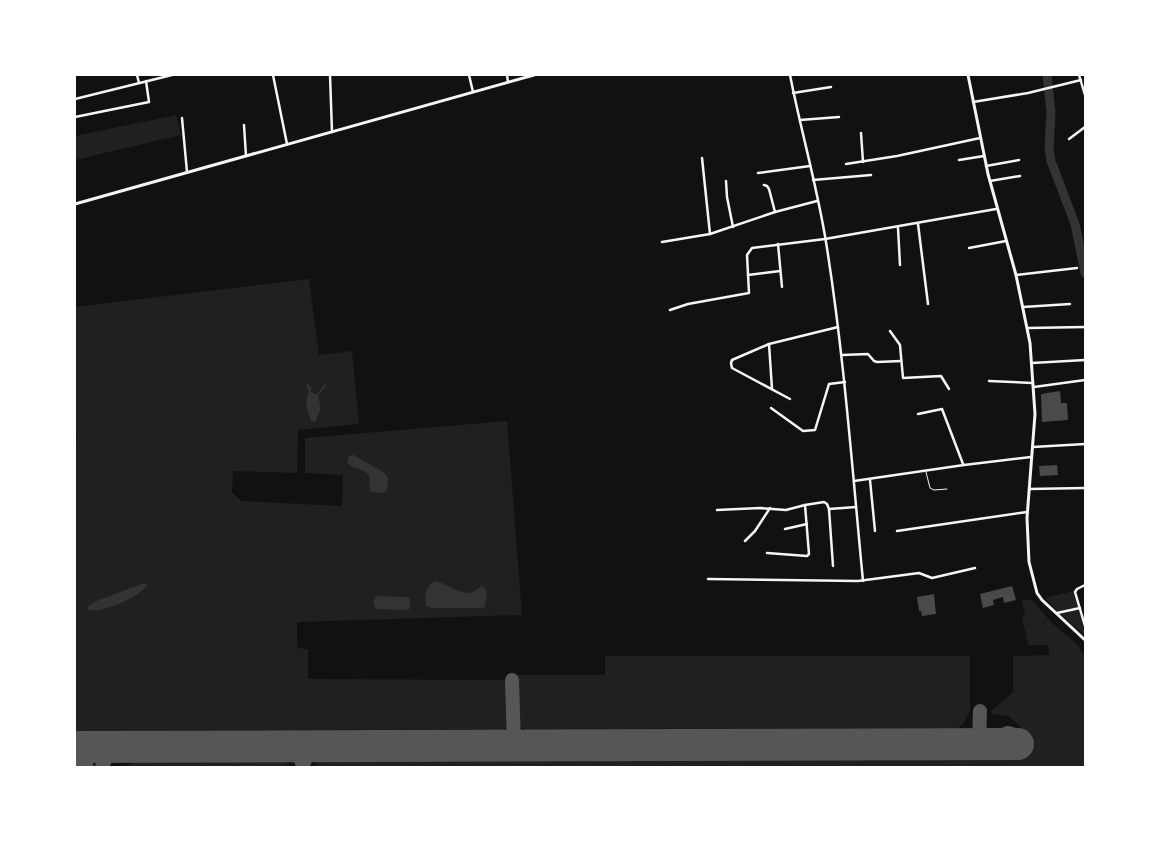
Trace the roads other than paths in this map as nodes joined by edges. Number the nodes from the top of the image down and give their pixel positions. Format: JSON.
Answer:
{"nodes":[{"id":1,"x":137,"y":75,"type":"edge"},
{"id":2,"x":172,"y":75,"type":"edge"},
{"id":3,"x":273,"y":75,"type":"edge"},
{"id":4,"x":330,"y":75,"type":"edge"},
{"id":5,"x":469,"y":75,"type":"edge"},
{"id":6,"x":506,"y":75,"type":"edge"},
{"id":7,"x":534,"y":75,"type":"edge"},
{"id":8,"x":790,"y":75,"type":"edge"},
{"id":9,"x":968,"y":75,"type":"edge"},
{"id":10,"x":1080,"y":75,"type":"edge"},
{"id":11,"x":1081,"y":80,"type":"junction"},
{"id":12,"x":146,"y":81,"type":"junction"},
{"id":13,"x":508,"y":82,"type":"junction"},
{"id":14,"x":139,"y":83,"type":"junction"},
{"id":15,"x":831,"y":87,"type":"dead end"},
{"id":16,"x":473,"y":92,"type":"junction"},
{"id":17,"x":794,"y":93,"type":"junction"},
{"id":18,"x":1085,"y":95,"type":"edge"},
{"id":19,"x":75,"y":99,"type":"edge"},
{"id":20,"x":973,"y":102,"type":"junction"},
{"id":21,"x":75,"y":117,"type":"edge"},
{"id":22,"x":839,"y":117,"type":"dead end"},
{"id":23,"x":182,"y":118,"type":"dead end"},
{"id":24,"x":800,"y":120,"type":"junction"},
{"id":25,"x":244,"y":125,"type":"dead end"},
{"id":26,"x":1085,"y":127,"type":"edge"},
{"id":27,"x":332,"y":132,"type":"junction"},
{"id":28,"x":861,"y":134,"type":"dead end"},
{"id":29,"x":980,"y":138,"type":"junction"},
{"id":30,"x":1069,"y":139,"type":"dead end"},
{"id":31,"x":287,"y":145,"type":"junction"},
{"id":32,"x":984,"y":156,"type":"junction"},
{"id":33,"x":246,"y":157,"type":"junction"},
{"id":34,"x":702,"y":158,"type":"dead end"},
{"id":35,"x":959,"y":160,"type":"dead end"},
{"id":36,"x":1019,"y":160,"type":"dead end"},
{"id":37,"x":863,"y":162,"type":"junction"},
{"id":38,"x":846,"y":164,"type":"dead end"},
{"id":39,"x":810,"y":166,"type":"junction"},
{"id":40,"x":986,"y":166,"type":"junction"},
{"id":41,"x":758,"y":173,"type":"dead end"},
{"id":42,"x":188,"y":174,"type":"junction"},
{"id":43,"x":871,"y":175,"type":"dead end"},
{"id":44,"x":1020,"y":176,"type":"dead end"},
{"id":45,"x":813,"y":180,"type":"junction"},
{"id":46,"x":726,"y":181,"type":"dead end"},
{"id":47,"x":989,"y":181,"type":"junction"},
{"id":48,"x":764,"y":185,"type":"dead end"},
{"id":49,"x":817,"y":201,"type":"junction"},
{"id":50,"x":75,"y":204,"type":"edge"},
{"id":51,"x":996,"y":210,"type":"junction"},
{"id":52,"x":775,"y":212,"type":"junction"},
{"id":53,"x":918,"y":224,"type":"junction"},
{"id":54,"x":734,"y":227,"type":"junction"},
{"id":55,"x":898,"y":228,"type":"junction"},
{"id":56,"x":710,"y":234,"type":"junction"},
{"id":57,"x":825,"y":239,"type":"junction"},
{"id":58,"x":1006,"y":241,"type":"junction"},
{"id":59,"x":662,"y":242,"type":"dead end"},
{"id":60,"x":778,"y":244,"type":"junction"},
{"id":61,"x":970,"y":248,"type":"dead end"},
{"id":62,"x":900,"y":266,"type":"dead end"},
{"id":63,"x":1077,"y":268,"type":"dead end"},
{"id":64,"x":780,"y":272,"type":"junction"},
{"id":65,"x":748,"y":275,"type":"junction"},
{"id":66,"x":1016,"y":275,"type":"junction"},
{"id":67,"x":782,"y":286,"type":"dead end"},
{"id":68,"x":928,"y":304,"type":"dead end"},
{"id":69,"x":1070,"y":304,"type":"dead end"},
{"id":70,"x":1023,"y":307,"type":"junction"},
{"id":71,"x":670,"y":310,"type":"dead end"},
{"id":72,"x":838,"y":327,"type":"junction"},
{"id":73,"x":1085,"y":327,"type":"edge"},
{"id":74,"x":1028,"y":328,"type":"junction"},
{"id":75,"x":890,"y":331,"type":"dead end"},
{"id":76,"x":769,"y":344,"type":"junction"},
{"id":77,"x":842,"y":355,"type":"junction"},
{"id":78,"x":1085,"y":360,"type":"edge"},
{"id":79,"x":902,"y":361,"type":"junction"},
{"id":80,"x":1032,"y":363,"type":"junction"},
{"id":81,"x":1085,"y":380,"type":"edge"},
{"id":82,"x":989,"y":381,"type":"dead end"},
{"id":83,"x":845,"y":382,"type":"junction"},
{"id":84,"x":1034,"y":385,"type":"junction"},
{"id":85,"x":772,"y":388,"type":"junction"},
{"id":86,"x":949,"y":389,"type":"dead end"},
{"id":87,"x":790,"y":399,"type":"dead end"},
{"id":88,"x":771,"y":408,"type":"dead end"},
{"id":89,"x":918,"y":414,"type":"dead end"},
{"id":90,"x":1085,"y":444,"type":"edge"},
{"id":91,"x":1033,"y":447,"type":"junction"},
{"id":92,"x":1033,"y":457,"type":"junction"},
{"id":93,"x":964,"y":465,"type":"junction"},
{"id":94,"x":926,"y":470,"type":"junction"},
{"id":95,"x":870,"y":480,"type":"junction"},
{"id":96,"x":854,"y":481,"type":"junction"},
{"id":97,"x":947,"y":488,"type":"dead end"},
{"id":98,"x":1085,"y":488,"type":"edge"},
{"id":99,"x":1029,"y":489,"type":"junction"},
{"id":100,"x":805,"y":504,"type":"junction"},
{"id":101,"x":856,"y":507,"type":"junction"},
{"id":102,"x":770,"y":508,"type":"junction"},
{"id":103,"x":829,"y":509,"type":"junction"},
{"id":104,"x":717,"y":510,"type":"dead end"},
{"id":105,"x":1027,"y":512,"type":"junction"},
{"id":106,"x":807,"y":524,"type":"junction"},
{"id":107,"x":785,"y":529,"type":"dead end"},
{"id":108,"x":876,"y":531,"type":"dead end"},
{"id":109,"x":897,"y":531,"type":"dead end"},
{"id":110,"x":745,"y":541,"type":"dead end"},
{"id":111,"x":767,"y":553,"type":"dead end"},
{"id":112,"x":833,"y":566,"type":"dead end"},
{"id":113,"x":975,"y":568,"type":"dead end"},
{"id":114,"x":708,"y":580,"type":"dead end"},
{"id":115,"x":863,"y":581,"type":"junction"},
{"id":116,"x":1085,"y":585,"type":"edge"},
{"id":117,"x":1080,"y":608,"type":"junction"},
{"id":118,"x":1056,"y":614,"type":"junction"},
{"id":119,"x":1085,"y":626,"type":"edge"},
{"id":120,"x":1085,"y":640,"type":"edge"}],
"edges":[{"from":1,"to":14,"type":"street"},
{"from":2,"to":12,"type":"street"},
{"from":3,"to":31,"type":"street"},
{"from":4,"to":27,"type":"street"},
{"from":5,"to":16,"type":"street"},
{"from":6,"to":13,"type":"street"},
{"from":7,"to":13,"type":"main road"},
{"from":8,"to":17,"type":"street"},
{"from":9,"to":20,"type":"main road"},
{"from":10,"to":11,"type":"street"},
{"from":11,"to":18,"type":"street"},
{"from":11,"to":20,"type":"street"},
{"from":12,"to":14,"type":"street"},
{"from":12,"to":21,"type":"street"},
{"from":13,"to":16,"type":"main road"},
{"from":14,"to":19,"type":"street"},
{"from":15,"to":17,"type":"street"},
{"from":16,"to":27,"type":"main road"},
{"from":17,"to":24,"type":"street"},
{"from":20,"to":29,"type":"main road"},
{"from":22,"to":24,"type":"street"},
{"from":23,"to":42,"type":"street"},
{"from":24,"to":39,"type":"street"},
{"from":25,"to":33,"type":"street"},
{"from":26,"to":30,"type":"street"},
{"from":27,"to":31,"type":"main road"},
{"from":28,"to":37,"type":"street"},
{"from":29,"to":32,"type":"main road"},
{"from":29,"to":37,"type":"street"},
{"from":31,"to":33,"type":"main road"},
{"from":32,"to":35,"type":"street"},
{"from":32,"to":40,"type":"main road"},
{"from":33,"to":42,"type":"main road"},
{"from":34,"to":56,"type":"street"},
{"from":36,"to":40,"type":"street"},
{"from":37,"to":38,"type":"street"},
{"from":39,"to":41,"type":"street"},
{"from":39,"to":45,"type":"street"},
{"from":40,"to":47,"type":"main road"},
{"from":42,"to":50,"type":"main road"},
{"from":43,"to":45,"type":"street"},
{"from":44,"to":47,"type":"street"},
{"from":45,"to":49,"type":"street"},
{"from":46,"to":54,"type":"street"},
{"from":47,"to":51,"type":"main road"},
{"from":48,"to":52,"type":"street"},
{"from":49,"to":52,"type":"street"},
{"from":49,"to":57,"type":"street"},
{"from":51,"to":53,"type":"street"},
{"from":51,"to":58,"type":"main road"},
{"from":52,"to":54,"type":"street"},
{"from":53,"to":55,"type":"street"},
{"from":53,"to":68,"type":"street"},
{"from":54,"to":56,"type":"street"},
{"from":55,"to":57,"type":"street"},
{"from":55,"to":62,"type":"street"},
{"from":56,"to":59,"type":"street"},
{"from":57,"to":60,"type":"street"},
{"from":57,"to":72,"type":"street"},
{"from":58,"to":61,"type":"street"},
{"from":58,"to":66,"type":"main road"},
{"from":60,"to":64,"type":"street"},
{"from":60,"to":65,"type":"street"},
{"from":63,"to":66,"type":"street"},
{"from":64,"to":65,"type":"street"},
{"from":64,"to":67,"type":"street"},
{"from":65,"to":71,"type":"street"},
{"from":66,"to":70,"type":"main road"},
{"from":69,"to":70,"type":"street"},
{"from":70,"to":74,"type":"main road"},
{"from":72,"to":76,"type":"street"},
{"from":72,"to":77,"type":"street"},
{"from":73,"to":74,"type":"street"},
{"from":74,"to":80,"type":"main road"},
{"from":75,"to":79,"type":"street"},
{"from":76,"to":85,"type":"street"},
{"from":76,"to":85,"type":"street"},
{"from":77,"to":79,"type":"street"},
{"from":77,"to":83,"type":"street"},
{"from":78,"to":80,"type":"street"},
{"from":79,"to":86,"type":"street"},
{"from":80,"to":84,"type":"main road"},
{"from":81,"to":84,"type":"street"},
{"from":82,"to":84,"type":"street"},
{"from":83,"to":88,"type":"street"},
{"from":83,"to":96,"type":"street"},
{"from":84,"to":91,"type":"main road"},
{"from":85,"to":87,"type":"street"},
{"from":89,"to":93,"type":"street"},
{"from":90,"to":91,"type":"street"},
{"from":91,"to":92,"type":"main road"},
{"from":92,"to":93,"type":"street"},
{"from":92,"to":99,"type":"main road"},
{"from":93,"to":94,"type":"street"},
{"from":94,"to":95,"type":"street"},
{"from":94,"to":97,"type":"lane"},
{"from":95,"to":96,"type":"street"},
{"from":95,"to":108,"type":"street"},
{"from":96,"to":101,"type":"street"},
{"from":98,"to":99,"type":"street"},
{"from":99,"to":105,"type":"main road"},
{"from":100,"to":102,"type":"street"},
{"from":100,"to":103,"type":"street"},
{"from":100,"to":106,"type":"street"},
{"from":101,"to":103,"type":"street"},
{"from":101,"to":115,"type":"street"},
{"from":102,"to":104,"type":"street"},
{"from":102,"to":110,"type":"street"},
{"from":103,"to":112,"type":"street"},
{"from":105,"to":109,"type":"street"},
{"from":105,"to":118,"type":"main road"},
{"from":106,"to":107,"type":"street"},
{"from":106,"to":111,"type":"street"},
{"from":113,"to":115,"type":"street"},
{"from":114,"to":115,"type":"street"},
{"from":116,"to":117,"type":"street"},
{"from":117,"to":118,"type":"street"},
{"from":117,"to":119,"type":"street"},
{"from":118,"to":120,"type":"main road"}]}
